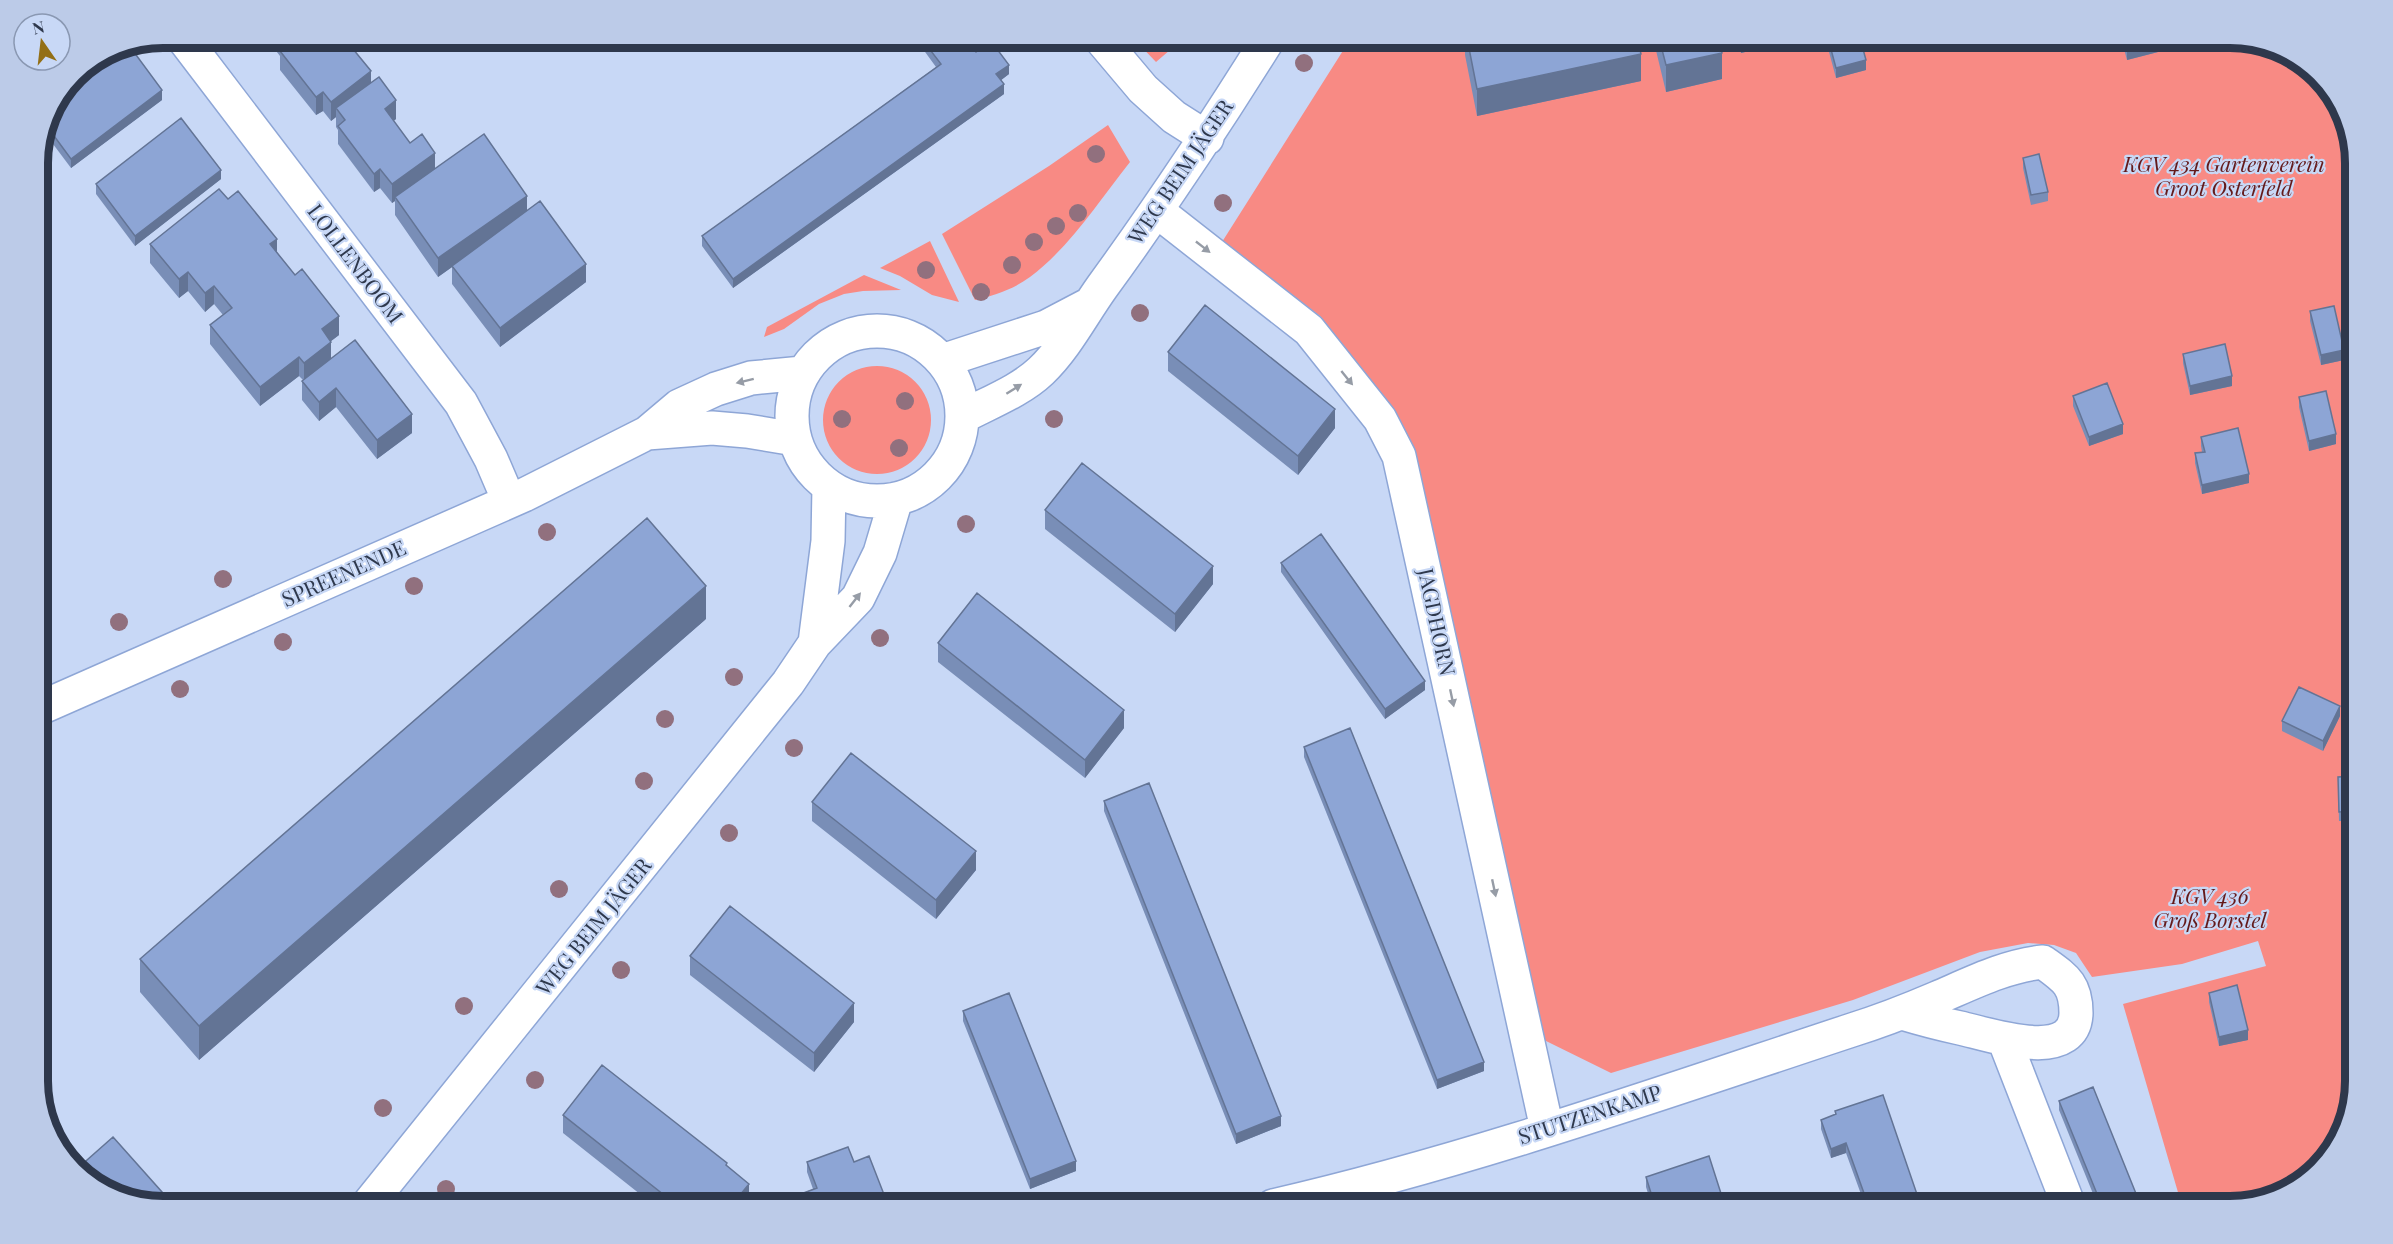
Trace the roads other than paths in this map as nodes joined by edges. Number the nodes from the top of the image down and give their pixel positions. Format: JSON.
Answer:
{"nodes":[{"id":1,"x":191,"y":48,"type":"edge"},
{"id":2,"x":1108,"y":48,"type":"edge"},
{"id":3,"x":1263,"y":48,"type":"edge"},
{"id":4,"x":1207,"y":138,"type":"junction"},
{"id":5,"x":1157,"y":212,"type":"junction"},
{"id":6,"x":1090,"y":304,"type":"junction"},
{"id":7,"x":942,"y":361,"type":"junction"},
{"id":8,"x":803,"y":374,"type":"junction"},
{"id":9,"x":962,"y":417,"type":"junction"},
{"id":10,"x":647,"y":433,"type":"junction"},
{"id":11,"x":795,"y":439,"type":"junction"},
{"id":12,"x":829,"y":487,"type":"junction"},
{"id":13,"x":896,"y":499,"type":"junction"},
{"id":14,"x":509,"y":501,"type":"junction"},
{"id":15,"x":815,"y":643,"type":"junction"},
{"id":16,"x":48,"y":705,"type":"edge"},
{"id":17,"x":1902,"y":1013,"type":"junction"},
{"id":18,"x":2004,"y":1039,"type":"junction"},
{"id":19,"x":1547,"y":1129,"type":"junction"},
{"id":20,"x":375,"y":1196,"type":"edge"},
{"id":21,"x":1316,"y":1196,"type":"edge"},
{"id":22,"x":2065,"y":1196,"type":"edge"}],
"edges":[{"from":1,"to":14,"type":"street","name":"LOLLENBOOM"},
{"from":2,"to":4,"type":"street"},
{"from":3,"to":4,"type":"street","name":"WEG BEIM JÄGER"},
{"from":4,"to":5,"type":"street","name":"WEG BEIM JÄGER"},
{"from":5,"to":6,"type":"street","name":"WEG BEIM JÄGER"},
{"from":5,"to":19,"type":"street","name":"JAGDHORN","one_way":true},
{"from":6,"to":7,"type":"street","name":"WEG BEIM JÄGER"},
{"from":9,"to":6,"type":"street","name":"WEG BEIM JÄGER","one_way":true},
{"from":7,"to":8,"type":"street"},
{"from":7,"to":9,"type":"street"},
{"from":8,"to":10,"type":"street","name":"SPREENENDE","one_way":true},
{"from":8,"to":11,"type":"street"},
{"from":9,"to":13,"type":"street"},
{"from":10,"to":11,"type":"street","name":"SPREENENDE"},
{"from":10,"to":14,"type":"street","name":"SPREENENDE"},
{"from":11,"to":12,"type":"street"},
{"from":12,"to":13,"type":"street"},
{"from":12,"to":15,"type":"street","name":"WEG BEIM JÄGER"},
{"from":15,"to":13,"type":"street","name":"WEG BEIM JÄGER","one_way":true},
{"from":14,"to":16,"type":"street","name":"SPREENENDE"},
{"from":15,"to":20,"type":"street","name":"WEG BEIM JÄGER"},
{"from":17,"to":18,"type":"street","name":"STUTZENKAMP"},
{"from":17,"to":18,"type":"street","name":"STUTZENKAMP"},
{"from":17,"to":19,"type":"street","name":"STUTZENKAMP"},
{"from":18,"to":22,"type":"street"},
{"from":19,"to":21,"type":"street","name":"STUTZENKAMP"}]}
